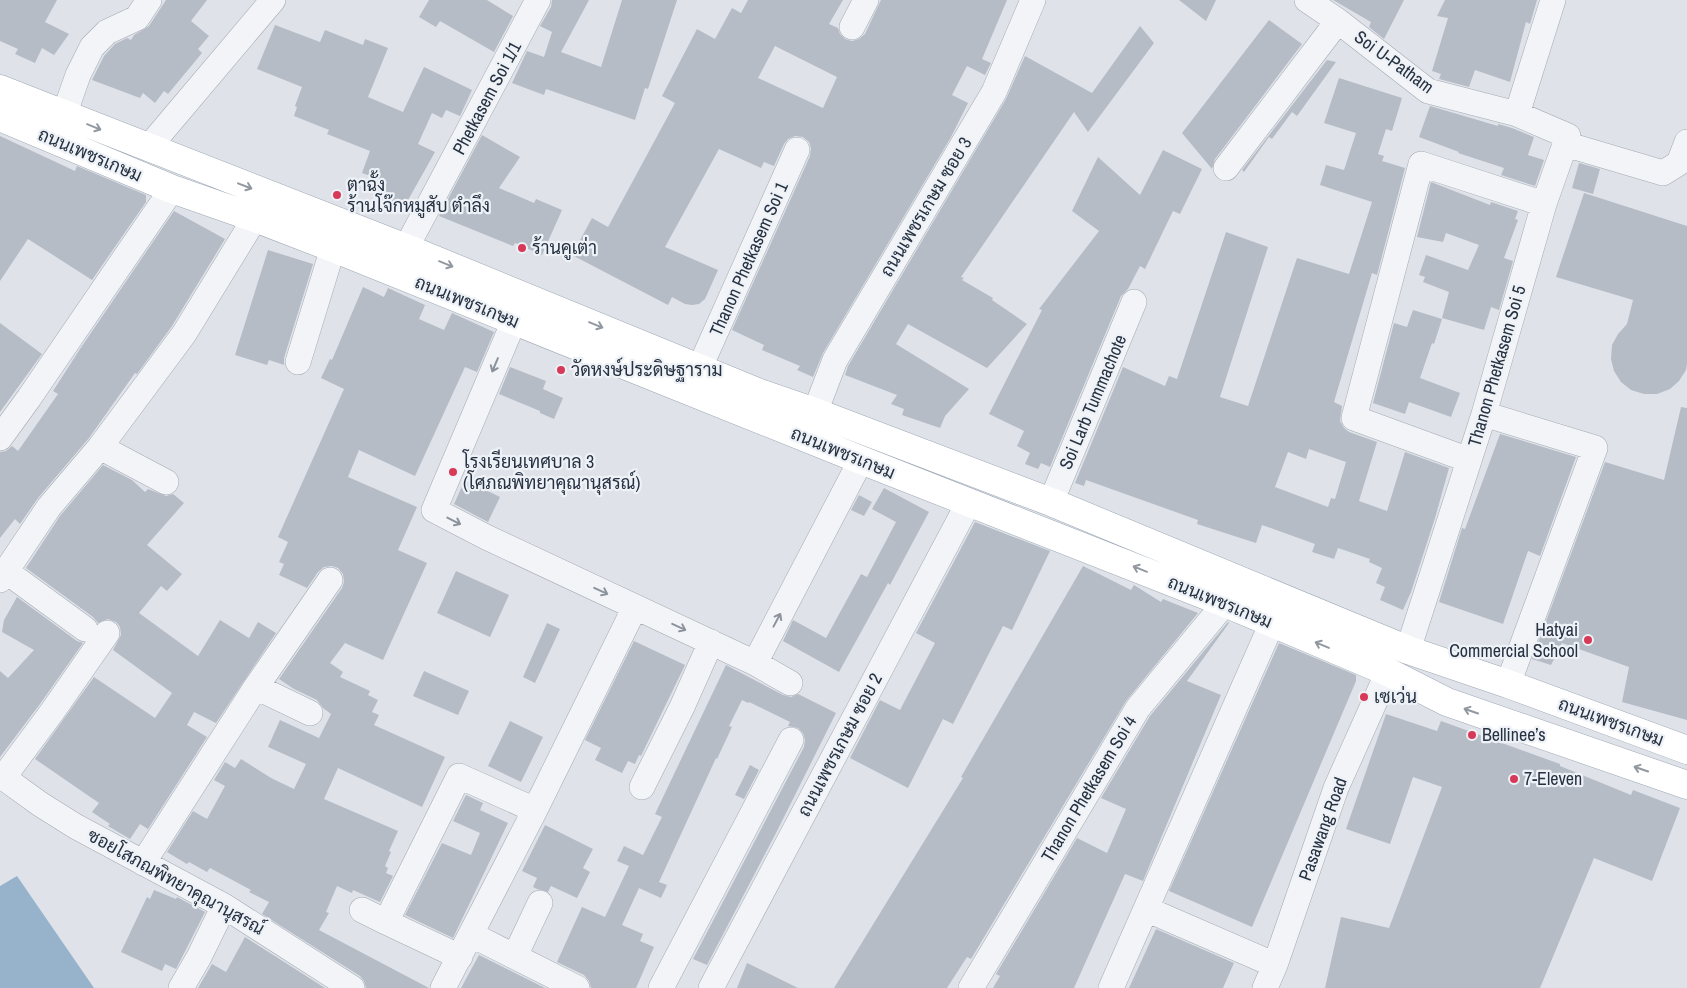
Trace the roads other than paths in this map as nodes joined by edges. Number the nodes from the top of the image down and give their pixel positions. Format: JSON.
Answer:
{"nodes":[{"id":1,"x":149,"y":0,"type":"edge"},
{"id":2,"x":273,"y":0,"type":"edge"},
{"id":3,"x":538,"y":0,"type":"edge"},
{"id":4,"x":866,"y":0,"type":"edge"},
{"id":5,"x":1033,"y":0,"type":"edge"},
{"id":6,"x":1307,"y":0,"type":"edge"},
{"id":7,"x":1553,"y":0,"type":"edge"},
{"id":8,"x":1338,"y":21,"type":"junction"},
{"id":9,"x":852,"y":27,"type":"dead end"},
{"id":10,"x":0,"y":89,"type":"edge"},
{"id":11,"x":1518,"y":114,"type":"junction"},
{"id":12,"x":64,"y":115,"type":"junction"},
{"id":13,"x":0,"y":117,"type":"edge"},
{"id":14,"x":1687,"y":142,"type":"edge"},
{"id":15,"x":1566,"y":144,"type":"junction"},
{"id":16,"x":148,"y":148,"type":"junction"},
{"id":17,"x":797,"y":150,"type":"dead end"},
{"id":18,"x":1226,"y":168,"type":"dead end"},
{"id":19,"x":172,"y":189,"type":"junction"},
{"id":20,"x":1544,"y":204,"type":"junction"},
{"id":21,"x":255,"y":218,"type":"junction"},
{"id":22,"x":338,"y":236,"type":"junction"},
{"id":23,"x":406,"y":248,"type":"junction"},
{"id":24,"x":1134,"y":302,"type":"dead end"},
{"id":25,"x":514,"y":320,"type":"junction"},
{"id":26,"x":298,"y":362,"type":"dead end"},
{"id":27,"x":700,"y":367,"type":"junction"},
{"id":28,"x":751,"y":402,"type":"junction"},
{"id":29,"x":815,"y":412,"type":"junction"},
{"id":30,"x":1484,"y":414,"type":"junction"},
{"id":31,"x":0,"y":438,"type":"edge"},
{"id":32,"x":100,"y":447,"type":"junction"},
{"id":33,"x":861,"y":460,"type":"junction"},
{"id":34,"x":1469,"y":460,"type":"junction"},
{"id":35,"x":166,"y":482,"type":"dead end"},
{"id":36,"x":969,"y":502,"type":"junction"},
{"id":37,"x":1051,"y":502,"type":"junction"},
{"id":38,"x":3,"y":576,"type":"edge"},
{"id":39,"x":330,"y":580,"type":"dead end"},
{"id":40,"x":1225,"y":603,"type":"junction"},
{"id":41,"x":635,"y":607,"type":"junction"},
{"id":42,"x":1272,"y":624,"type":"junction"},
{"id":43,"x":711,"y":642,"type":"junction"},
{"id":44,"x":1408,"y":650,"type":"junction"},
{"id":45,"x":755,"y":663,"type":"junction"},
{"id":46,"x":1388,"y":672,"type":"junction"},
{"id":47,"x":790,"y":682,"type":"dead end"},
{"id":48,"x":1508,"y":684,"type":"junction"},
{"id":49,"x":256,"y":687,"type":"junction"},
{"id":50,"x":310,"y":714,"type":"dead end"},
{"id":51,"x":790,"y":740,"type":"dead end"},
{"id":52,"x":1687,"y":750,"type":"edge"},
{"id":53,"x":1,"y":777,"type":"edge"},
{"id":54,"x":1687,"y":785,"type":"edge"},
{"id":55,"x":642,"y":787,"type":"dead end"},
{"id":56,"x":536,"y":810,"type":"junction"},
{"id":57,"x":143,"y":863,"type":"junction"},
{"id":58,"x":540,"y":903,"type":"dead end"},
{"id":59,"x":224,"y":906,"type":"junction"},
{"id":60,"x":1146,"y":909,"type":"junction"},
{"id":61,"x":362,"y":910,"type":"dead end"},
{"id":62,"x":386,"y":922,"type":"junction"},
{"id":63,"x":472,"y":935,"type":"junction"},
{"id":64,"x":515,"y":956,"type":"junction"},
{"id":65,"x":460,"y":957,"type":"junction"},
{"id":66,"x":1275,"y":965,"type":"junction"},
{"id":67,"x":181,"y":988,"type":"edge"},
{"id":68,"x":352,"y":988,"type":"edge"},
{"id":69,"x":443,"y":988,"type":"edge"},
{"id":70,"x":577,"y":988,"type":"edge"},
{"id":71,"x":661,"y":988,"type":"edge"},
{"id":72,"x":711,"y":988,"type":"edge"},
{"id":73,"x":971,"y":988,"type":"edge"},
{"id":74,"x":1111,"y":988,"type":"edge"},
{"id":75,"x":1264,"y":988,"type":"edge"}],
"edges":[{"from":1,"to":12,"type":"street"},
{"from":2,"to":16,"type":"street"},
{"from":3,"to":23,"type":"street","name":"Phetkasem Soi 1/1"},
{"from":4,"to":9,"type":"street"},
{"from":5,"to":29,"type":"street","name":"ถนนเพชรเกษม ซอย 3"},
{"from":6,"to":8,"type":"street","name":"Soi U-Patham"},
{"from":7,"to":11,"type":"street"},
{"from":8,"to":11,"type":"street","name":"Soi U-Patham"},
{"from":8,"to":18,"type":"street"},
{"from":10,"to":12,"type":"main road","name":"ถนนเพชรเกษม"},
{"from":11,"to":15,"type":"street"},
{"from":12,"to":16,"type":"main road","name":"ถนนเพชรเกษม","one_way":true},
{"from":13,"to":19,"type":"main road","name":"ถนนเพชรเกษม"},
{"from":14,"to":15,"type":"street"},
{"from":15,"to":20,"type":"street","name":"Thanon Phetkasem Soi 5"},
{"from":16,"to":22,"type":"main road","name":"ถนนเพชรเกษม","one_way":true},
{"from":17,"to":27,"type":"street","name":"Thanon Phetkasem Soi 1"},
{"from":19,"to":21,"type":"main road","name":"ถนนเพชรเกษม"},
{"from":19,"to":31,"type":"street"},
{"from":20,"to":30,"type":"street","name":"Thanon Phetkasem Soi 5"},
{"from":20,"to":34,"type":"street"},
{"from":21,"to":22,"type":"main road","name":"ถนนเพชรเกษม"},
{"from":21,"to":32,"type":"street"},
{"from":22,"to":23,"type":"main road","name":"ถนนเพชรเกษม"},
{"from":22,"to":25,"type":"main road","name":"ถนนเพชรเกษม"},
{"from":22,"to":26,"type":"street"},
{"from":23,"to":27,"type":"main road","name":"ถนนเพชรเกษม","one_way":true},
{"from":24,"to":37,"type":"street","name":"Soi Larb Tummachote"},
{"from":25,"to":28,"type":"main road","name":"ถนนเพชรเกษม"},
{"from":25,"to":41,"type":"street","one_way":true},
{"from":27,"to":28,"type":"main road","name":"ถนนเพชรเกษม"},
{"from":28,"to":29,"type":"main road","name":"ถนนเพชรเกษม"},
{"from":28,"to":33,"type":"main road","name":"ถนนเพชรเกษม"},
{"from":29,"to":37,"type":"main road","name":"ถนนเพชรเกษม"},
{"from":30,"to":34,"type":"street","name":"Thanon Phetkasem Soi 5"},
{"from":30,"to":48,"type":"street"},
{"from":32,"to":35,"type":"street"},
{"from":32,"to":38,"type":"street"},
{"from":33,"to":36,"type":"main road","name":"ถนนเพชรเกษม"},
{"from":45,"to":33,"type":"street","one_way":true},
{"from":34,"to":44,"type":"street","name":"Thanon Phetkasem Soi 5"},
{"from":40,"to":36,"type":"main road","name":"ถนนเพชรเกษม","one_way":true},
{"from":36,"to":72,"type":"street","name":"ถนนเพชรเกษม ซอย 2"},
{"from":37,"to":44,"type":"main road","name":"ถนนเพชรเกษม"},
{"from":38,"to":53,"type":"street"},
{"from":39,"to":49,"type":"street"},
{"from":40,"to":42,"type":"main road","name":"ถนนเพชรเกษม"},
{"from":40,"to":73,"type":"street","name":"Thanon Phetkasem Soi 4"},
{"from":41,"to":43,"type":"street","one_way":true},
{"from":41,"to":56,"type":"street"},
{"from":46,"to":42,"type":"main road","name":"ถนนเพชรเกษม","one_way":true},
{"from":42,"to":60,"type":"street"},
{"from":43,"to":45,"type":"street"},
{"from":43,"to":55,"type":"street"},
{"from":44,"to":48,"type":"main road","name":"ถนนเพชรเกษม"},
{"from":45,"to":47,"type":"street"},
{"from":54,"to":46,"type":"main road","name":"ถนนเพชรเกษม","one_way":true},
{"from":46,"to":66,"type":"street","name":"Pasawang Road"},
{"from":48,"to":52,"type":"main road","name":"ถนนเพชรเกษม"},
{"from":49,"to":50,"type":"street"},
{"from":49,"to":57,"type":"street"},
{"from":51,"to":71,"type":"street"},
{"from":53,"to":57,"type":"street","name":"ซอยโสภณพิทยาคุณานุสรณ์"},
{"from":56,"to":62,"type":"street"},
{"from":56,"to":63,"type":"street"},
{"from":57,"to":59,"type":"street","name":"ซอยโสภณพิทยาคุณานุสรณ์"},
{"from":58,"to":64,"type":"street"},
{"from":59,"to":67,"type":"street"},
{"from":59,"to":68,"type":"street","name":"ซอยโสภณพิทยาคุณานุสรณ์"},
{"from":60,"to":66,"type":"street"},
{"from":60,"to":74,"type":"street"},
{"from":61,"to":62,"type":"street"},
{"from":62,"to":65,"type":"street"},
{"from":63,"to":64,"type":"street"},
{"from":63,"to":65,"type":"street"},
{"from":64,"to":70,"type":"street"},
{"from":65,"to":69,"type":"street"},
{"from":66,"to":75,"type":"street","name":"Pasawang Road"}]}
